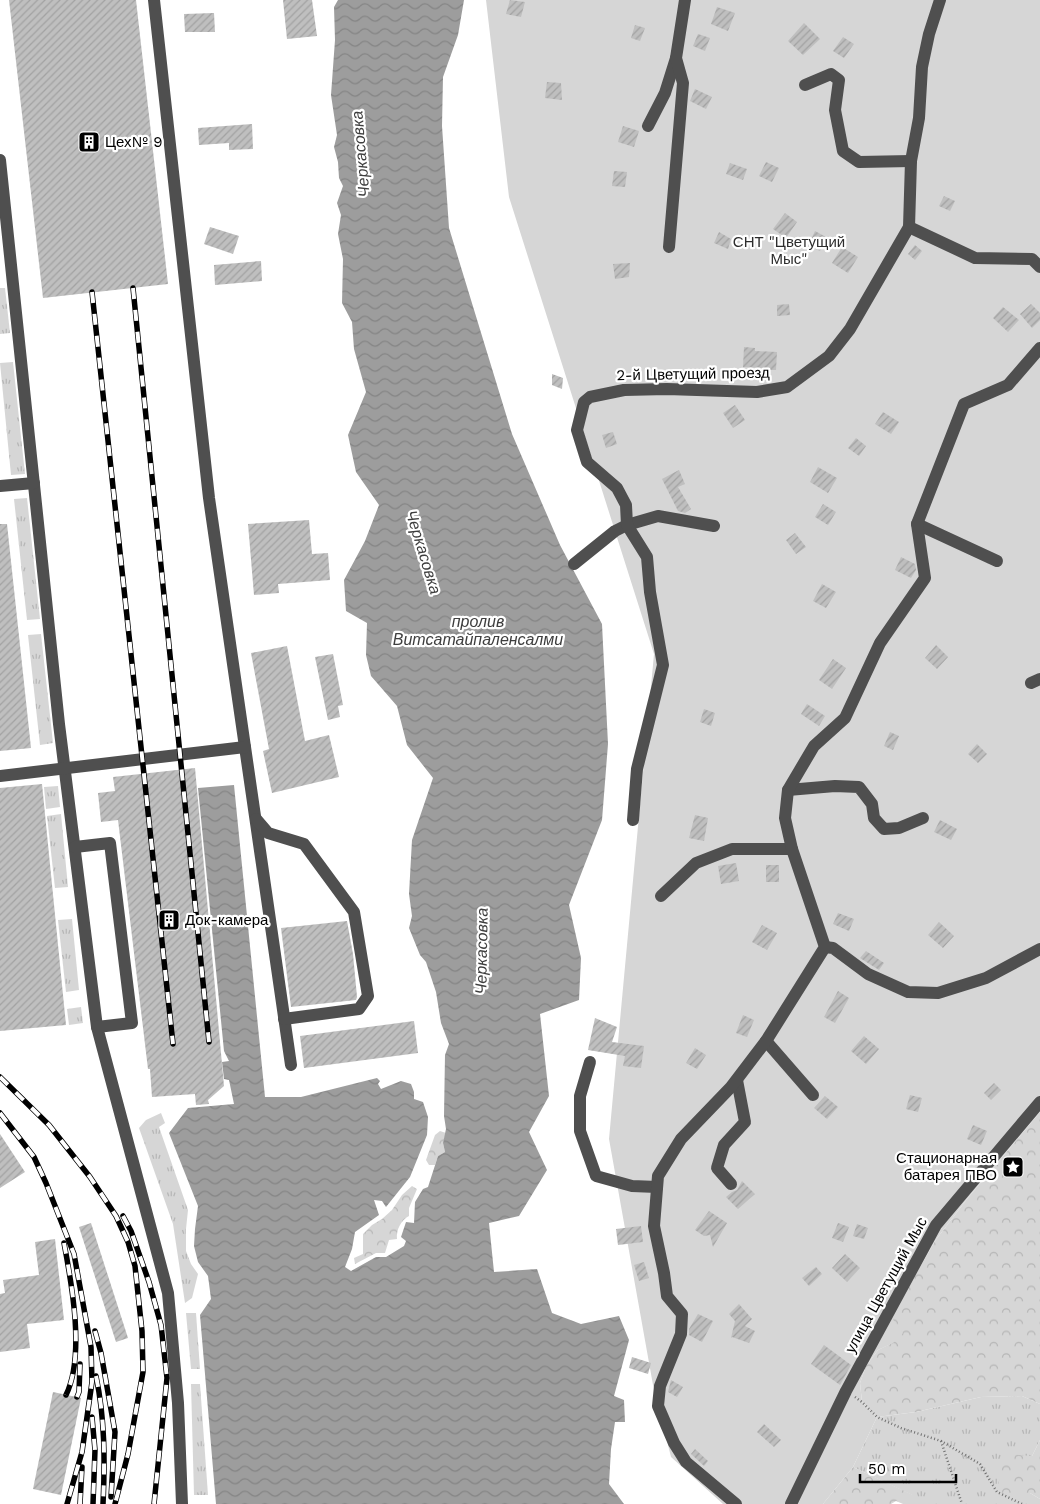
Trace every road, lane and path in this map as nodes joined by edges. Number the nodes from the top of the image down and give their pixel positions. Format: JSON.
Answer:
{"nodes":[{"id":1,"x":154,"y":0,"type":"edge"},
{"id":2,"x":685,"y":0,"type":"edge"},
{"id":3,"x":940,"y":0,"type":"edge"},
{"id":4,"x":676,"y":58,"type":"junction"},
{"id":5,"x":805,"y":85,"type":"dead end"},
{"id":6,"x":648,"y":126,"type":"dead end"},
{"id":7,"x":0,"y":160,"type":"edge"},
{"id":8,"x":911,"y":161,"type":"junction"},
{"id":9,"x":909,"y":227,"type":"junction"},
{"id":10,"x":669,"y":247,"type":"dead end"},
{"id":11,"x":1040,"y":267,"type":"edge"},
{"id":12,"x":1040,"y":348,"type":"edge"},
{"id":13,"x":34,"y":483,"type":"junction"},
{"id":14,"x":0,"y":486,"type":"edge"},
{"id":15,"x":917,"y":524,"type":"junction"},
{"id":16,"x":627,"y":525,"type":"junction"},
{"id":17,"x":714,"y":526,"type":"dead end"},
{"id":18,"x":998,"y":561,"type":"dead end"},
{"id":19,"x":574,"y":564,"type":"dead end"},
{"id":20,"x":245,"y":747,"type":"junction"},
{"id":21,"x":65,"y":768,"type":"junction"},
{"id":22,"x":0,"y":776,"type":"edge"},
{"id":23,"x":788,"y":790,"type":"junction"},
{"id":24,"x":255,"y":817,"type":"junction"},
{"id":25,"x":923,"y":818,"type":"dead end"},
{"id":26,"x":634,"y":820,"type":"dead end"},
{"id":27,"x":75,"y":848,"type":"junction"},
{"id":28,"x":792,"y":850,"type":"junction"},
{"id":29,"x":661,"y":896,"type":"dead end"},
{"id":30,"x":825,"y":947,"type":"junction"},
{"id":31,"x":1040,"y":949,"type":"edge"},
{"id":32,"x":284,"y":1019,"type":"junction"},
{"id":33,"x":97,"y":1027,"type":"junction"},
{"id":34,"x":766,"y":1041,"type":"junction"},
{"id":35,"x":590,"y":1062,"type":"dead end"},
{"id":36,"x":291,"y":1064,"type":"dead end"},
{"id":37,"x":737,"y":1080,"type":"junction"},
{"id":38,"x":813,"y":1095,"type":"dead end"},
{"id":39,"x":1040,"y":1102,"type":"edge"},
{"id":40,"x":731,"y":1184,"type":"dead end"},
{"id":41,"x":657,"y":1187,"type":"junction"},
{"id":42,"x":846,"y":1391,"type":"junction"},
{"id":43,"x":941,"y":1441,"type":"junction"},
{"id":44,"x":182,"y":1504,"type":"edge"},
{"id":45,"x":736,"y":1504,"type":"edge"},
{"id":46,"x":791,"y":1504,"type":"edge"},
{"id":47,"x":962,"y":1504,"type":"edge"},
{"id":48,"x":1022,"y":1504,"type":"edge"}],
"edges":[{"from":1,"to":20,"type":"street"},
{"from":2,"to":4,"type":"street"},
{"from":3,"to":8,"type":"street","name":"2-й Цветущий проезд"},
{"from":4,"to":6,"type":"street"},
{"from":4,"to":10,"type":"street"},
{"from":5,"to":8,"type":"street"},
{"from":7,"to":13,"type":"street"},
{"from":8,"to":9,"type":"street","name":"2-й Цветущий проезд"},
{"from":9,"to":11,"type":"street"},
{"from":9,"to":16,"type":"street","name":"2-й Цветущий проезд"},
{"from":12,"to":15,"type":"street"},
{"from":13,"to":14,"type":"street"},
{"from":13,"to":21,"type":"street"},
{"from":15,"to":18,"type":"street"},
{"from":15,"to":23,"type":"street"},
{"from":16,"to":17,"type":"street"},
{"from":16,"to":19,"type":"street"},
{"from":16,"to":26,"type":"street","name":"2-й Цветущий проезд"},
{"from":20,"to":21,"type":"street"},
{"from":20,"to":24,"type":"street"},
{"from":21,"to":22,"type":"street"},
{"from":21,"to":27,"type":"street"},
{"from":23,"to":25,"type":"street"},
{"from":23,"to":28,"type":"street"},
{"from":24,"to":32,"type":"street"},
{"from":24,"to":32,"type":"street"},
{"from":27,"to":33,"type":"street"},
{"from":27,"to":33,"type":"street"},
{"from":28,"to":29,"type":"street"},
{"from":28,"to":30,"type":"street"},
{"from":30,"to":31,"type":"street"},
{"from":30,"to":34,"type":"street"},
{"from":32,"to":36,"type":"street"},
{"from":33,"to":44,"type":"street"},
{"from":34,"to":37,"type":"street"},
{"from":34,"to":38,"type":"street"},
{"from":35,"to":41,"type":"street"},
{"from":37,"to":40,"type":"street"},
{"from":37,"to":41,"type":"street"},
{"from":39,"to":42,"type":"street","name":"улица Цветущий Мыс"},
{"from":41,"to":45,"type":"street"},
{"from":42,"to":43,"type":"path"},
{"from":42,"to":46,"type":"street","name":"улица Цветущий Мыс"},
{"from":43,"to":47,"type":"path"},
{"from":43,"to":48,"type":"path"}]}
